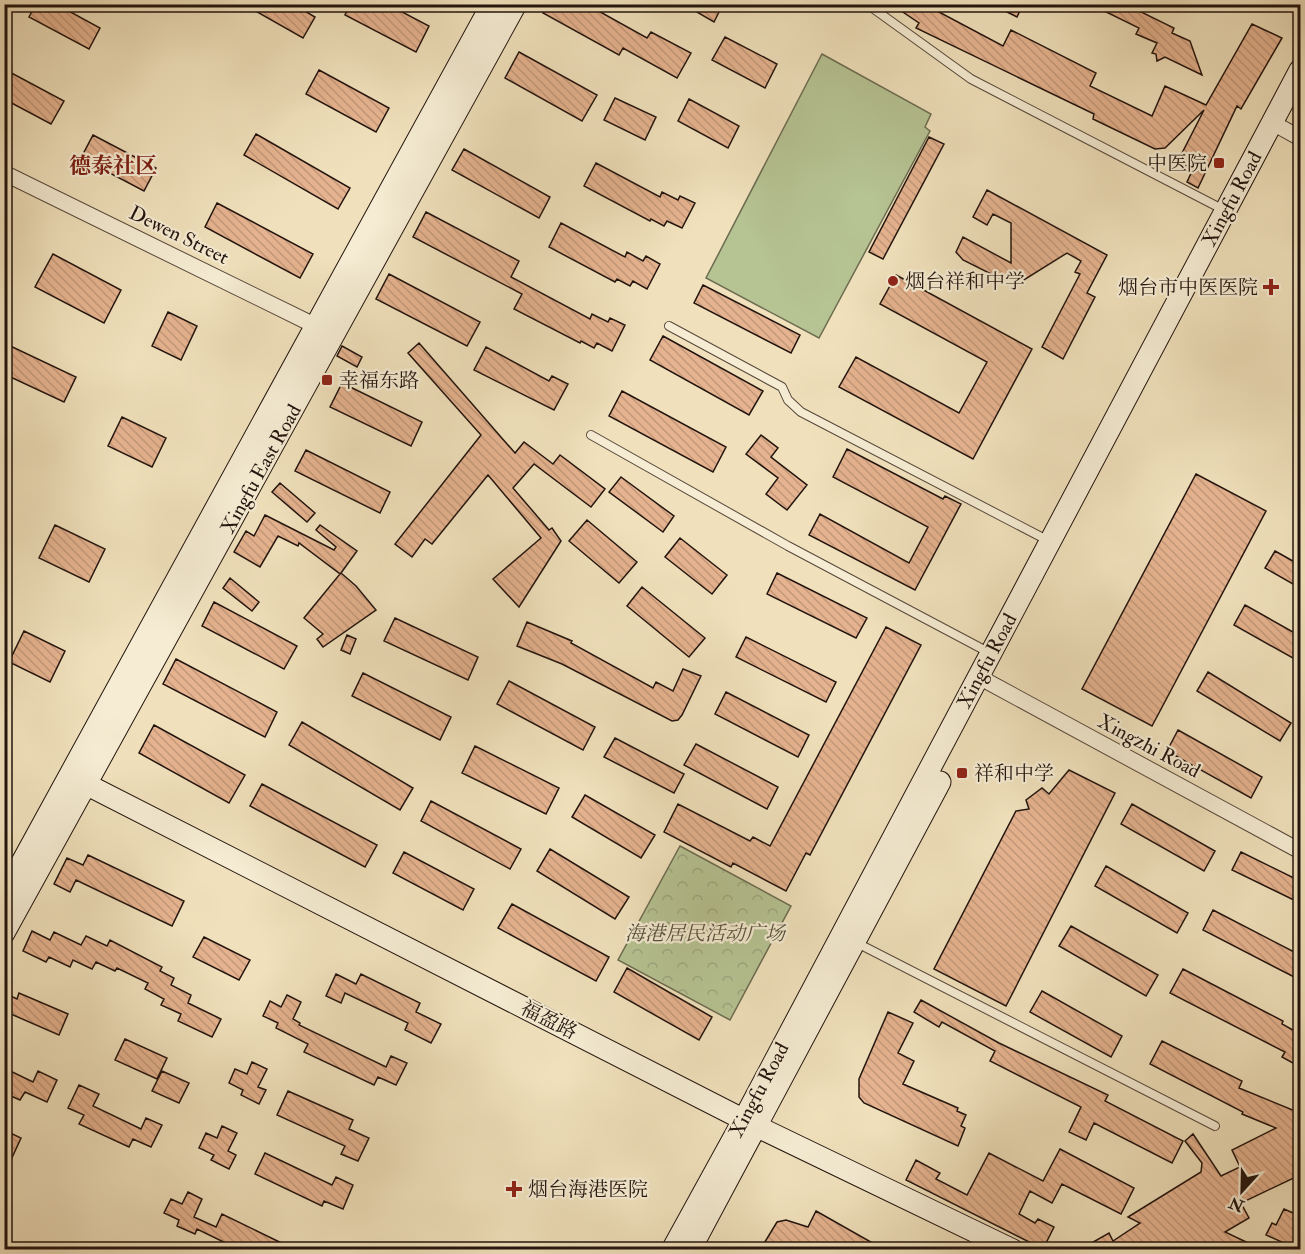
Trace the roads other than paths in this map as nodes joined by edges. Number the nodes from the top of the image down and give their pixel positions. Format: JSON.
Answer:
{"nodes":[{"id":1,"x":492,"y":4,"type":"edge"},
{"id":2,"x":516,"y":4,"type":"edge"},
{"id":3,"x":867,"y":4,"type":"edge"},
{"id":4,"x":1300,"y":70,"type":"edge"},
{"id":5,"x":1300,"y":100,"type":"edge"},
{"id":6,"x":1286,"y":130,"type":"edge"},
{"id":7,"x":4,"y":173,"type":"edge"},
{"id":8,"x":1226,"y":210,"type":"junction"},
{"id":9,"x":669,"y":326,"type":"dead end"},
{"id":10,"x":325,"y":331,"type":"junction"},
{"id":11,"x":591,"y":435,"type":"dead end"},
{"id":12,"x":1050,"y":541,"type":"junction"},
{"id":13,"x":992,"y":653,"type":"junction"},
{"id":14,"x":985,"y":681,"type":"junction"},
{"id":15,"x":78,"y":780,"type":"junction"},
{"id":16,"x":1300,"y":851,"type":"edge"},
{"id":17,"x":4,"y":896,"type":"edge"},
{"id":18,"x":4,"y":933,"type":"edge"},
{"id":19,"x":855,"y":942,"type":"junction"},
{"id":20,"x":751,"y":1123,"type":"junction"},
{"id":21,"x":1215,"y":1126,"type":"dead end"},
{"id":22,"x":672,"y":1250,"type":"edge"},
{"id":23,"x":690,"y":1250,"type":"edge"},
{"id":24,"x":1013,"y":1250,"type":"edge"}],
"edges":[{"from":1,"to":10,"type":"main road","name":"Xingfu East Road"},
{"from":2,"to":10,"type":"main road","name":"Xingfu East Road"},
{"from":3,"to":8,"type":"lane"},
{"from":4,"to":6,"type":"main road","name":"Xingfu Road"},
{"from":5,"to":6,"type":"main road","name":"Xingfu Road"},
{"from":6,"to":8,"type":"main road","name":"Xingfu Road"},
{"from":6,"to":14,"type":"main road","name":"Xingfu Road"},
{"from":7,"to":10,"type":"street","name":"Dewen Street"},
{"from":8,"to":12,"type":"main road","name":"Xingfu Road"},
{"from":9,"to":12,"type":"lane"},
{"from":10,"to":15,"type":"main road","name":"Xingfu East Road"},
{"from":11,"to":13,"type":"lane"},
{"from":12,"to":13,"type":"main road","name":"Xingfu Road"},
{"from":13,"to":14,"type":"main road","name":"Xingfu Road"},
{"from":14,"to":16,"type":"street","name":"Xingzhi Road"},
{"from":14,"to":19,"type":"main road","name":"Xingfu Road"},
{"from":14,"to":20,"type":"main road","name":"Xingfu Road"},
{"from":15,"to":17,"type":"main road","name":"Xingfu East Road"},
{"from":15,"to":18,"type":"main road","name":"Xingfu East Road"},
{"from":15,"to":20,"type":"main road","name":"福盈路"},
{"from":19,"to":20,"type":"main road","name":"Xingfu Road"},
{"from":19,"to":21,"type":"lane"},
{"from":20,"to":22,"type":"main road","name":"Xingfu Road"},
{"from":20,"to":23,"type":"main road","name":"Xingfu Road"},
{"from":20,"to":24,"type":"main road","name":"福盈路"}]}
